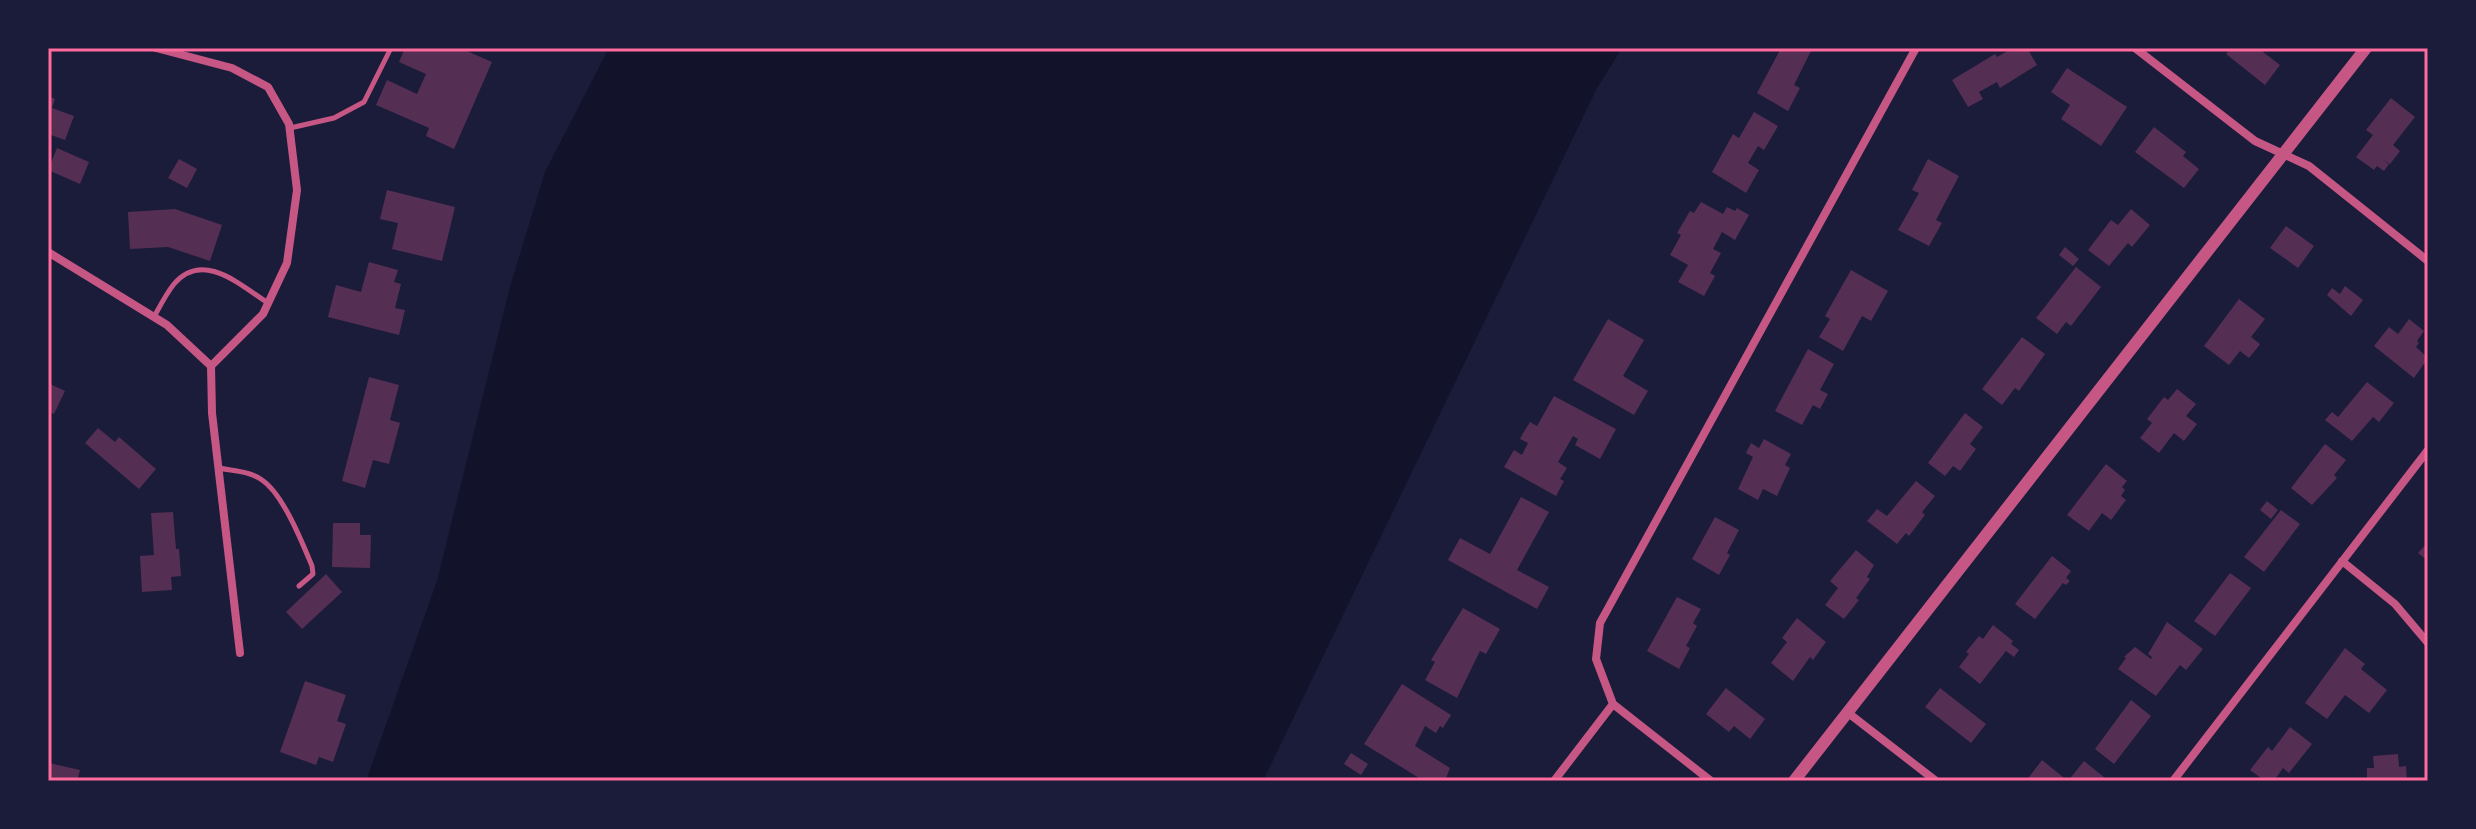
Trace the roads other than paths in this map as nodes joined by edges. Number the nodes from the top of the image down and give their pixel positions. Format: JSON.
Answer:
{"nodes":[{"id":1,"x":156,"y":48,"type":"edge"},
{"id":2,"x":391,"y":48,"type":"edge"},
{"id":3,"x":1916,"y":48,"type":"edge"},
{"id":4,"x":2135,"y":48,"type":"edge"},
{"id":5,"x":2366,"y":48,"type":"edge"},
{"id":6,"x":290,"y":128,"type":"junction"},
{"id":7,"x":2284,"y":156,"type":"junction"},
{"id":8,"x":48,"y":252,"type":"edge"},
{"id":9,"x":2428,"y":261,"type":"edge"},
{"id":10,"x":268,"y":303,"type":"junction"},
{"id":11,"x":153,"y":317,"type":"junction"},
{"id":12,"x":211,"y":366,"type":"junction"},
{"id":13,"x":2428,"y":450,"type":"edge"},
{"id":14,"x":218,"y":468,"type":"junction"},
{"id":15,"x":2342,"y":561,"type":"junction"},
{"id":16,"x":299,"y":586,"type":"dead end"},
{"id":17,"x":2428,"y":643,"type":"edge"},
{"id":18,"x":240,"y":653,"type":"dead end"},
{"id":19,"x":1613,"y":704,"type":"junction"},
{"id":20,"x":1847,"y":712,"type":"junction"},
{"id":21,"x":1554,"y":781,"type":"edge"},
{"id":22,"x":1711,"y":781,"type":"edge"},
{"id":23,"x":1794,"y":781,"type":"edge"},
{"id":24,"x":1936,"y":781,"type":"edge"},
{"id":25,"x":2173,"y":781,"type":"edge"}],
"edges":[{"from":1,"to":6,"type":"street"},
{"from":2,"to":6,"type":"lane"},
{"from":3,"to":19,"type":"street"},
{"from":4,"to":7,"type":"street"},
{"from":5,"to":7,"type":"street"},
{"from":6,"to":10,"type":"street"},
{"from":7,"to":9,"type":"street"},
{"from":7,"to":20,"type":"street"},
{"from":8,"to":11,"type":"street"},
{"from":10,"to":11,"type":"lane"},
{"from":10,"to":12,"type":"street"},
{"from":11,"to":12,"type":"street"},
{"from":12,"to":14,"type":"street"},
{"from":13,"to":15,"type":"street"},
{"from":14,"to":16,"type":"lane"},
{"from":14,"to":18,"type":"street"},
{"from":15,"to":17,"type":"street"},
{"from":15,"to":25,"type":"street"},
{"from":19,"to":21,"type":"street"},
{"from":19,"to":22,"type":"street"},
{"from":20,"to":23,"type":"street"},
{"from":20,"to":24,"type":"street"}]}
